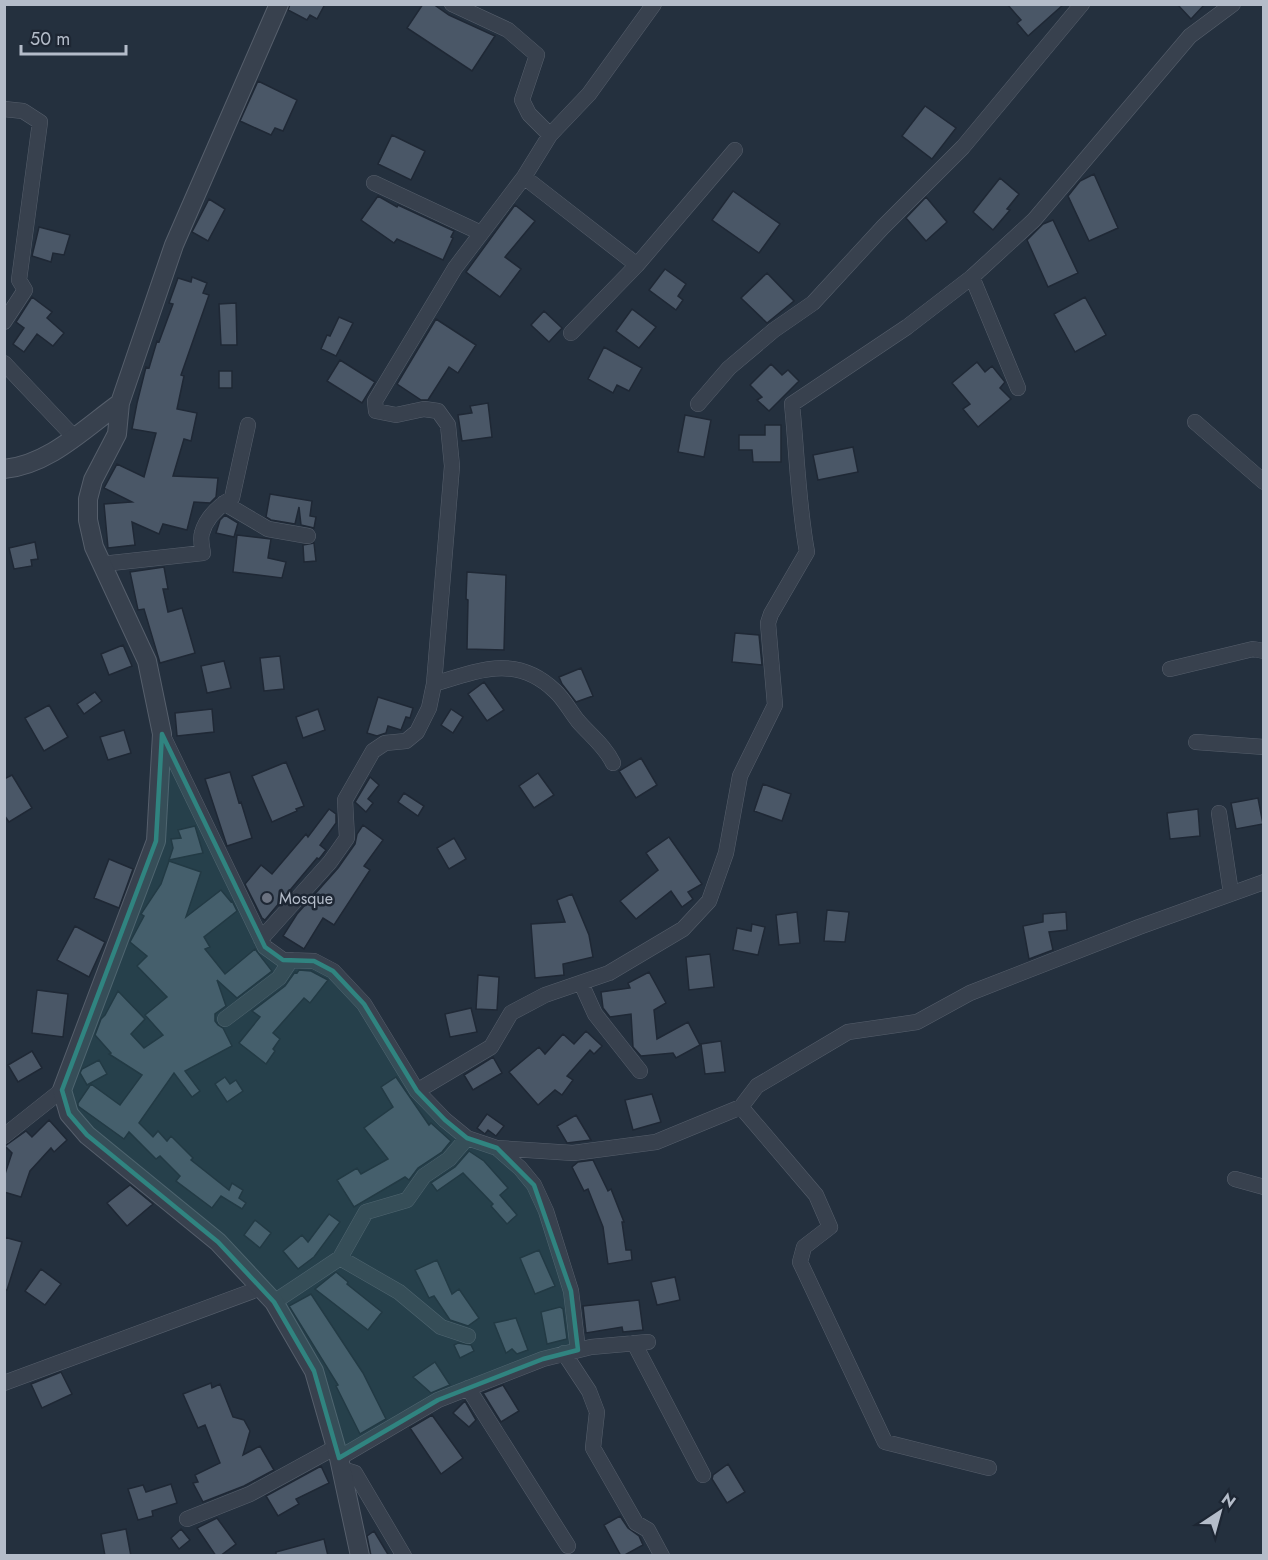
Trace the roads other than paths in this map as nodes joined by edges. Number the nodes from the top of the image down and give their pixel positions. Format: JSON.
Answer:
{"nodes":[{"id":1,"x":279,"y":4,"type":"edge"},
{"id":2,"x":452,"y":4,"type":"edge"},
{"id":3,"x":654,"y":4,"type":"edge"},
{"id":4,"x":1082,"y":4,"type":"edge"},
{"id":5,"x":1233,"y":4,"type":"edge"},
{"id":6,"x":4,"y":109,"type":"edge"},
{"id":7,"x":550,"y":135,"type":"junction"},
{"id":8,"x":735,"y":150,"type":"dead end"},
{"id":9,"x":524,"y":177,"type":"junction"},
{"id":10,"x":374,"y":183,"type":"dead end"},
{"id":11,"x":481,"y":234,"type":"junction"},
{"id":12,"x":637,"y":265,"type":"junction"},
{"id":13,"x":4,"y":273,"type":"edge"},
{"id":14,"x":972,"y":278,"type":"junction"},
{"id":15,"x":19,"y":280,"type":"junction"},
{"id":16,"x":4,"y":322,"type":"edge"},
{"id":17,"x":571,"y":333,"type":"dead end"},
{"id":18,"x":4,"y":363,"type":"edge"},
{"id":19,"x":1018,"y":388,"type":"dead end"},
{"id":20,"x":120,"y":404,"type":"junction"},
{"id":21,"x":698,"y":404,"type":"dead end"},
{"id":22,"x":1195,"y":422,"type":"dead end"},
{"id":23,"x":248,"y":425,"type":"dead end"},
{"id":24,"x":74,"y":437,"type":"junction"},
{"id":25,"x":4,"y":469,"type":"edge"},
{"id":26,"x":1263,"y":482,"type":"edge"},
{"id":27,"x":224,"y":503,"type":"junction"},
{"id":28,"x":308,"y":536,"type":"dead end"},
{"id":29,"x":102,"y":564,"type":"junction"},
{"id":30,"x":1263,"y":651,"type":"edge"},
{"id":31,"x":1170,"y":669,"type":"dead end"},
{"id":32,"x":434,"y":684,"type":"junction"},
{"id":33,"x":162,"y":734,"type":"junction"},
{"id":34,"x":1196,"y":742,"type":"dead end"},
{"id":35,"x":1263,"y":747,"type":"edge"},
{"id":36,"x":613,"y":763,"type":"dead end"},
{"id":37,"x":1219,"y":813,"type":"dead end"},
{"id":38,"x":1263,"y":882,"type":"edge"},
{"id":39,"x":1231,"y":893,"type":"junction"},
{"id":40,"x":261,"y":939,"type":"junction"},
{"id":41,"x":291,"y":960,"type":"junction"},
{"id":42,"x":580,"y":983,"type":"junction"},
{"id":43,"x":225,"y":1019,"type":"dead end"},
{"id":44,"x":640,"y":1071,"type":"dead end"},
{"id":45,"x":62,"y":1090,"type":"junction"},
{"id":46,"x":417,"y":1091,"type":"junction"},
{"id":47,"x":741,"y":1107,"type":"junction"},
{"id":48,"x":4,"y":1136,"type":"edge"},
{"id":49,"x":467,"y":1138,"type":"junction"},
{"id":50,"x":497,"y":1148,"type":"junction"},
{"id":51,"x":1235,"y":1179,"type":"dead end"},
{"id":52,"x":1263,"y":1187,"type":"edge"},
{"id":53,"x":340,"y":1258,"type":"junction"},
{"id":54,"x":261,"y":1288,"type":"junction"},
{"id":55,"x":274,"y":1302,"type":"junction"},
{"id":56,"x":468,"y":1336,"type":"dead end"},
{"id":57,"x":571,"y":1352,"type":"junction"},
{"id":58,"x":4,"y":1383,"type":"edge"},
{"id":59,"x":468,"y":1388,"type":"junction"},
{"id":60,"x":339,"y":1458,"type":"junction"},
{"id":61,"x":990,"y":1468,"type":"dead end"},
{"id":62,"x":703,"y":1475,"type":"dead end"},
{"id":63,"x":187,"y":1519,"type":"dead end"},
{"id":64,"x":568,"y":1546,"type":"dead end"},
{"id":65,"x":360,"y":1556,"type":"edge"},
{"id":66,"x":404,"y":1556,"type":"edge"},
{"id":67,"x":662,"y":1556,"type":"edge"}],
"edges":[{"from":1,"to":20,"type":"street"},
{"from":2,"to":7,"type":"street"},
{"from":3,"to":7,"type":"street"},
{"from":4,"to":21,"type":"street"},
{"from":5,"to":14,"type":"street"},
{"from":6,"to":15,"type":"street"},
{"from":7,"to":9,"type":"street"},
{"from":8,"to":12,"type":"street"},
{"from":9,"to":11,"type":"street"},
{"from":9,"to":12,"type":"street"},
{"from":10,"to":11,"type":"street"},
{"from":11,"to":32,"type":"street"},
{"from":12,"to":17,"type":"street"},
{"from":13,"to":15,"type":"street"},
{"from":14,"to":19,"type":"street"},
{"from":14,"to":42,"type":"street"},
{"from":15,"to":16,"type":"street"},
{"from":18,"to":24,"type":"street"},
{"from":20,"to":24,"type":"street"},
{"from":20,"to":29,"type":"street"},
{"from":22,"to":26,"type":"street"},
{"from":23,"to":27,"type":"street"},
{"from":24,"to":25,"type":"street"},
{"from":27,"to":28,"type":"street"},
{"from":27,"to":29,"type":"street"},
{"from":29,"to":33,"type":"street"},
{"from":30,"to":31,"type":"street"},
{"from":32,"to":36,"type":"street"},
{"from":32,"to":40,"type":"street"},
{"from":33,"to":40,"type":"street"},
{"from":33,"to":45,"type":"street"},
{"from":34,"to":35,"type":"street"},
{"from":37,"to":39,"type":"street"},
{"from":38,"to":39,"type":"street"},
{"from":39,"to":47,"type":"street"},
{"from":40,"to":41,"type":"street"},
{"from":41,"to":43,"type":"street"},
{"from":41,"to":46,"type":"street"},
{"from":42,"to":44,"type":"street"},
{"from":42,"to":46,"type":"street"},
{"from":45,"to":48,"type":"street"},
{"from":45,"to":54,"type":"street"},
{"from":46,"to":49,"type":"street"},
{"from":47,"to":50,"type":"street"},
{"from":47,"to":61,"type":"street"},
{"from":49,"to":50,"type":"street"},
{"from":49,"to":53,"type":"street"},
{"from":50,"to":57,"type":"street"},
{"from":51,"to":52,"type":"street"},
{"from":53,"to":55,"type":"street"},
{"from":53,"to":56,"type":"street"},
{"from":54,"to":55,"type":"street"},
{"from":54,"to":58,"type":"street"},
{"from":55,"to":60,"type":"street"},
{"from":57,"to":59,"type":"street"},
{"from":57,"to":62,"type":"street"},
{"from":57,"to":67,"type":"street"},
{"from":59,"to":60,"type":"street"},
{"from":59,"to":64,"type":"street"},
{"from":60,"to":63,"type":"street"},
{"from":60,"to":65,"type":"street"},
{"from":60,"to":66,"type":"street"}]}
